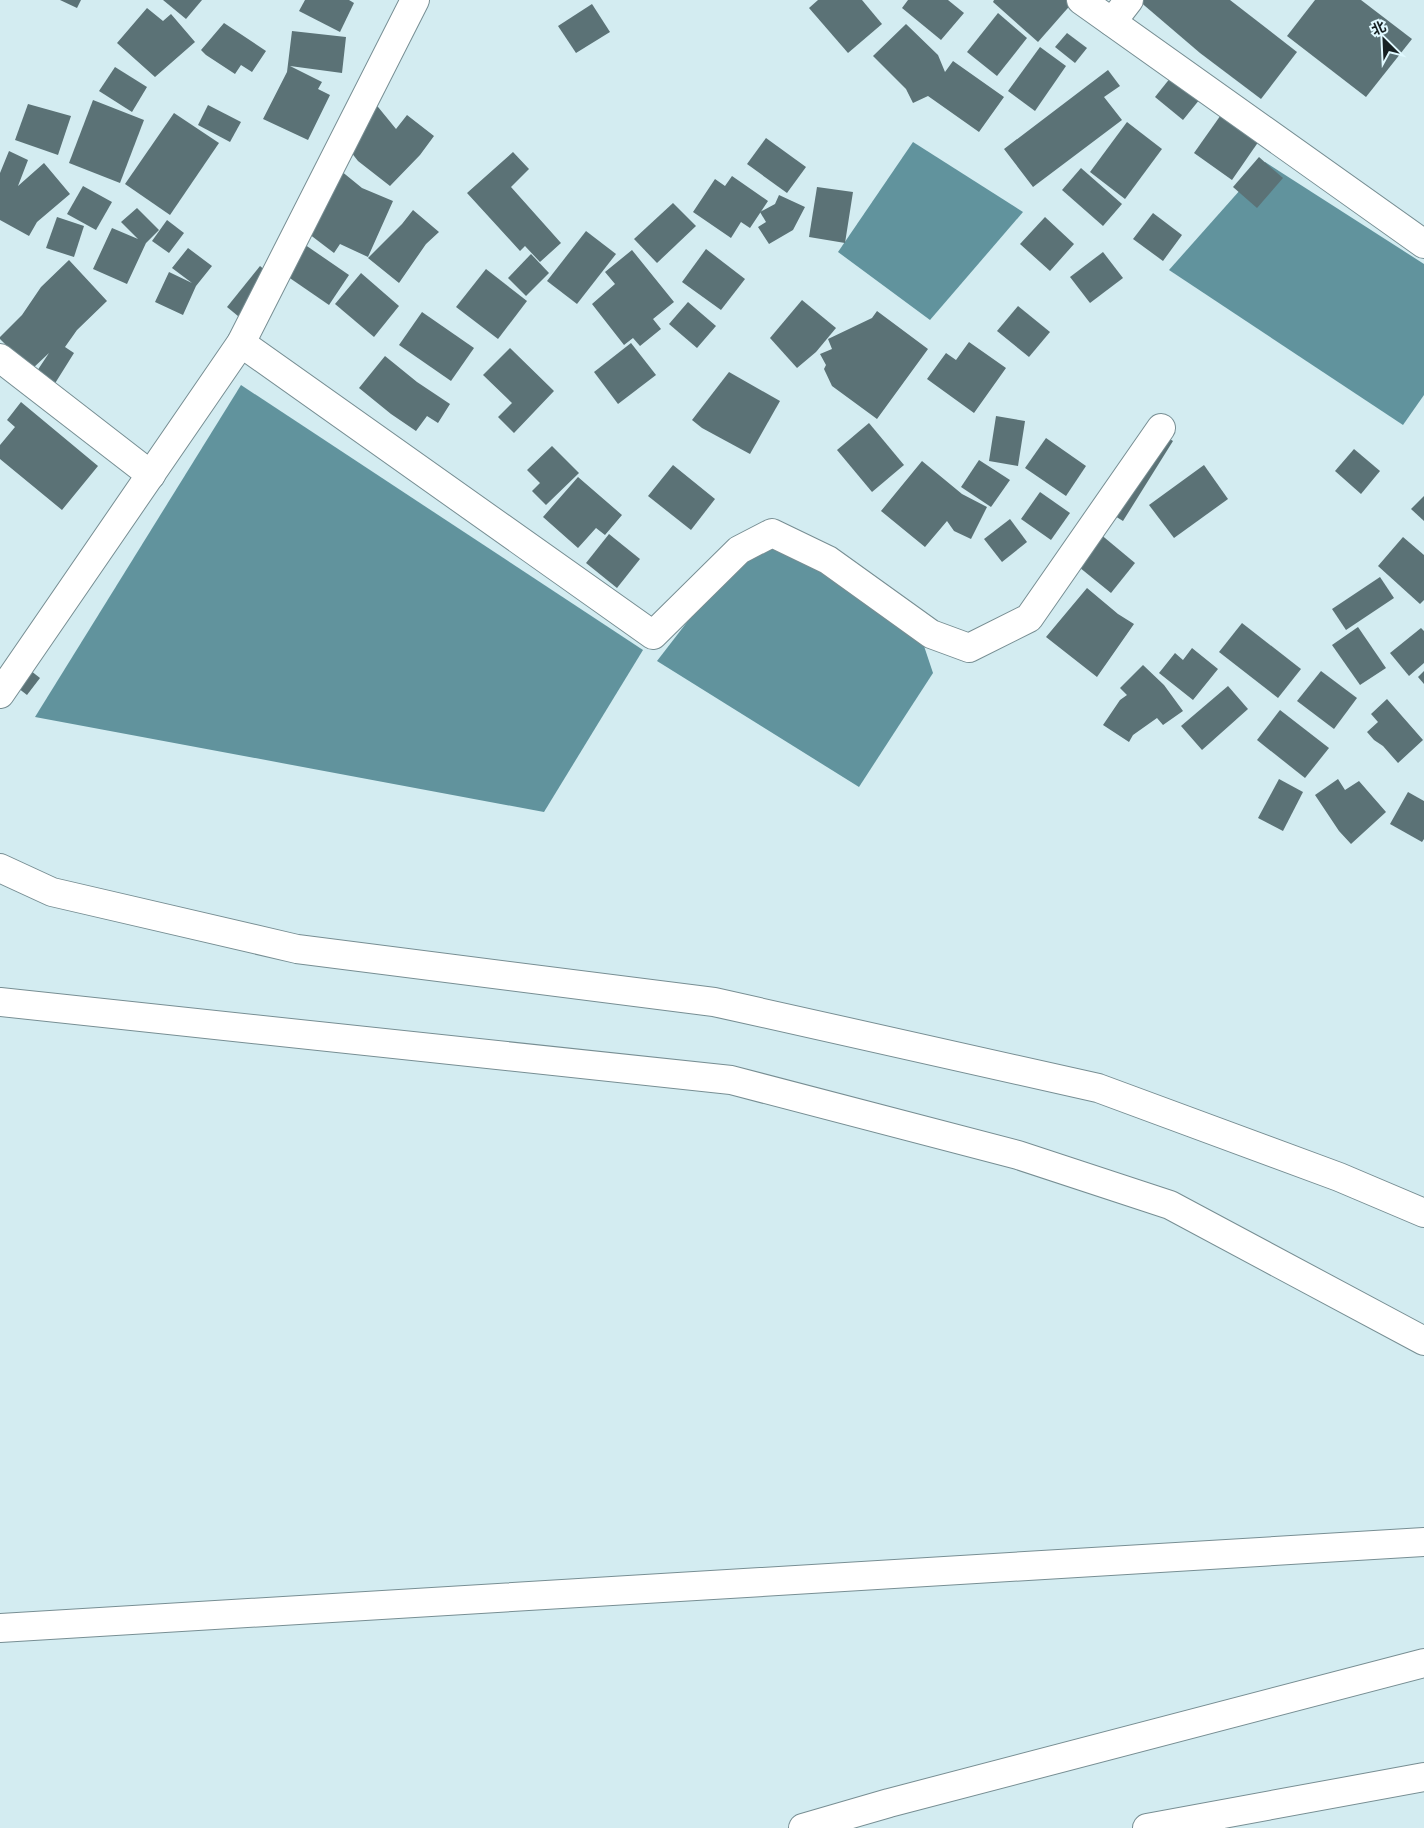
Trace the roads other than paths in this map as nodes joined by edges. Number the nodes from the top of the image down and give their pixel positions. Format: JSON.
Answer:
{"nodes":[{"id":1,"x":415,"y":0,"type":"edge"},
{"id":2,"x":1080,"y":0,"type":"edge"},
{"id":3,"x":1129,"y":0,"type":"edge"},
{"id":4,"x":1112,"y":22,"type":"junction"},
{"id":5,"x":1424,"y":244,"type":"edge"},
{"id":6,"x":241,"y":344,"type":"junction"},
{"id":7,"x":0,"y":358,"type":"edge"},
{"id":8,"x":1161,"y":428,"type":"dead end"},
{"id":9,"x":151,"y":475,"type":"junction"},
{"id":10,"x":0,"y":694,"type":"edge"},
{"id":11,"x":0,"y":868,"type":"edge"},
{"id":12,"x":0,"y":1002,"type":"edge"},
{"id":13,"x":1424,"y":1213,"type":"edge"},
{"id":14,"x":1424,"y":1341,"type":"edge"},
{"id":15,"x":1424,"y":1542,"type":"edge"},
{"id":16,"x":0,"y":1628,"type":"edge"},
{"id":17,"x":1424,"y":1663,"type":"edge"},
{"id":18,"x":1424,"y":1776,"type":"edge"},
{"id":19,"x":803,"y":1828,"type":"edge"},
{"id":20,"x":1147,"y":1828,"type":"edge"}],
"edges":[{"from":1,"to":6,"type":"street"},
{"from":2,"to":4,"type":"street"},
{"from":3,"to":4,"type":"street"},
{"from":4,"to":5,"type":"street"},
{"from":6,"to":8,"type":"street"},
{"from":6,"to":9,"type":"street"},
{"from":7,"to":9,"type":"street"},
{"from":9,"to":10,"type":"street"},
{"from":11,"to":13,"type":"street"},
{"from":12,"to":14,"type":"street"},
{"from":15,"to":16,"type":"street"},
{"from":17,"to":19,"type":"street"},
{"from":18,"to":20,"type":"street"}]}
